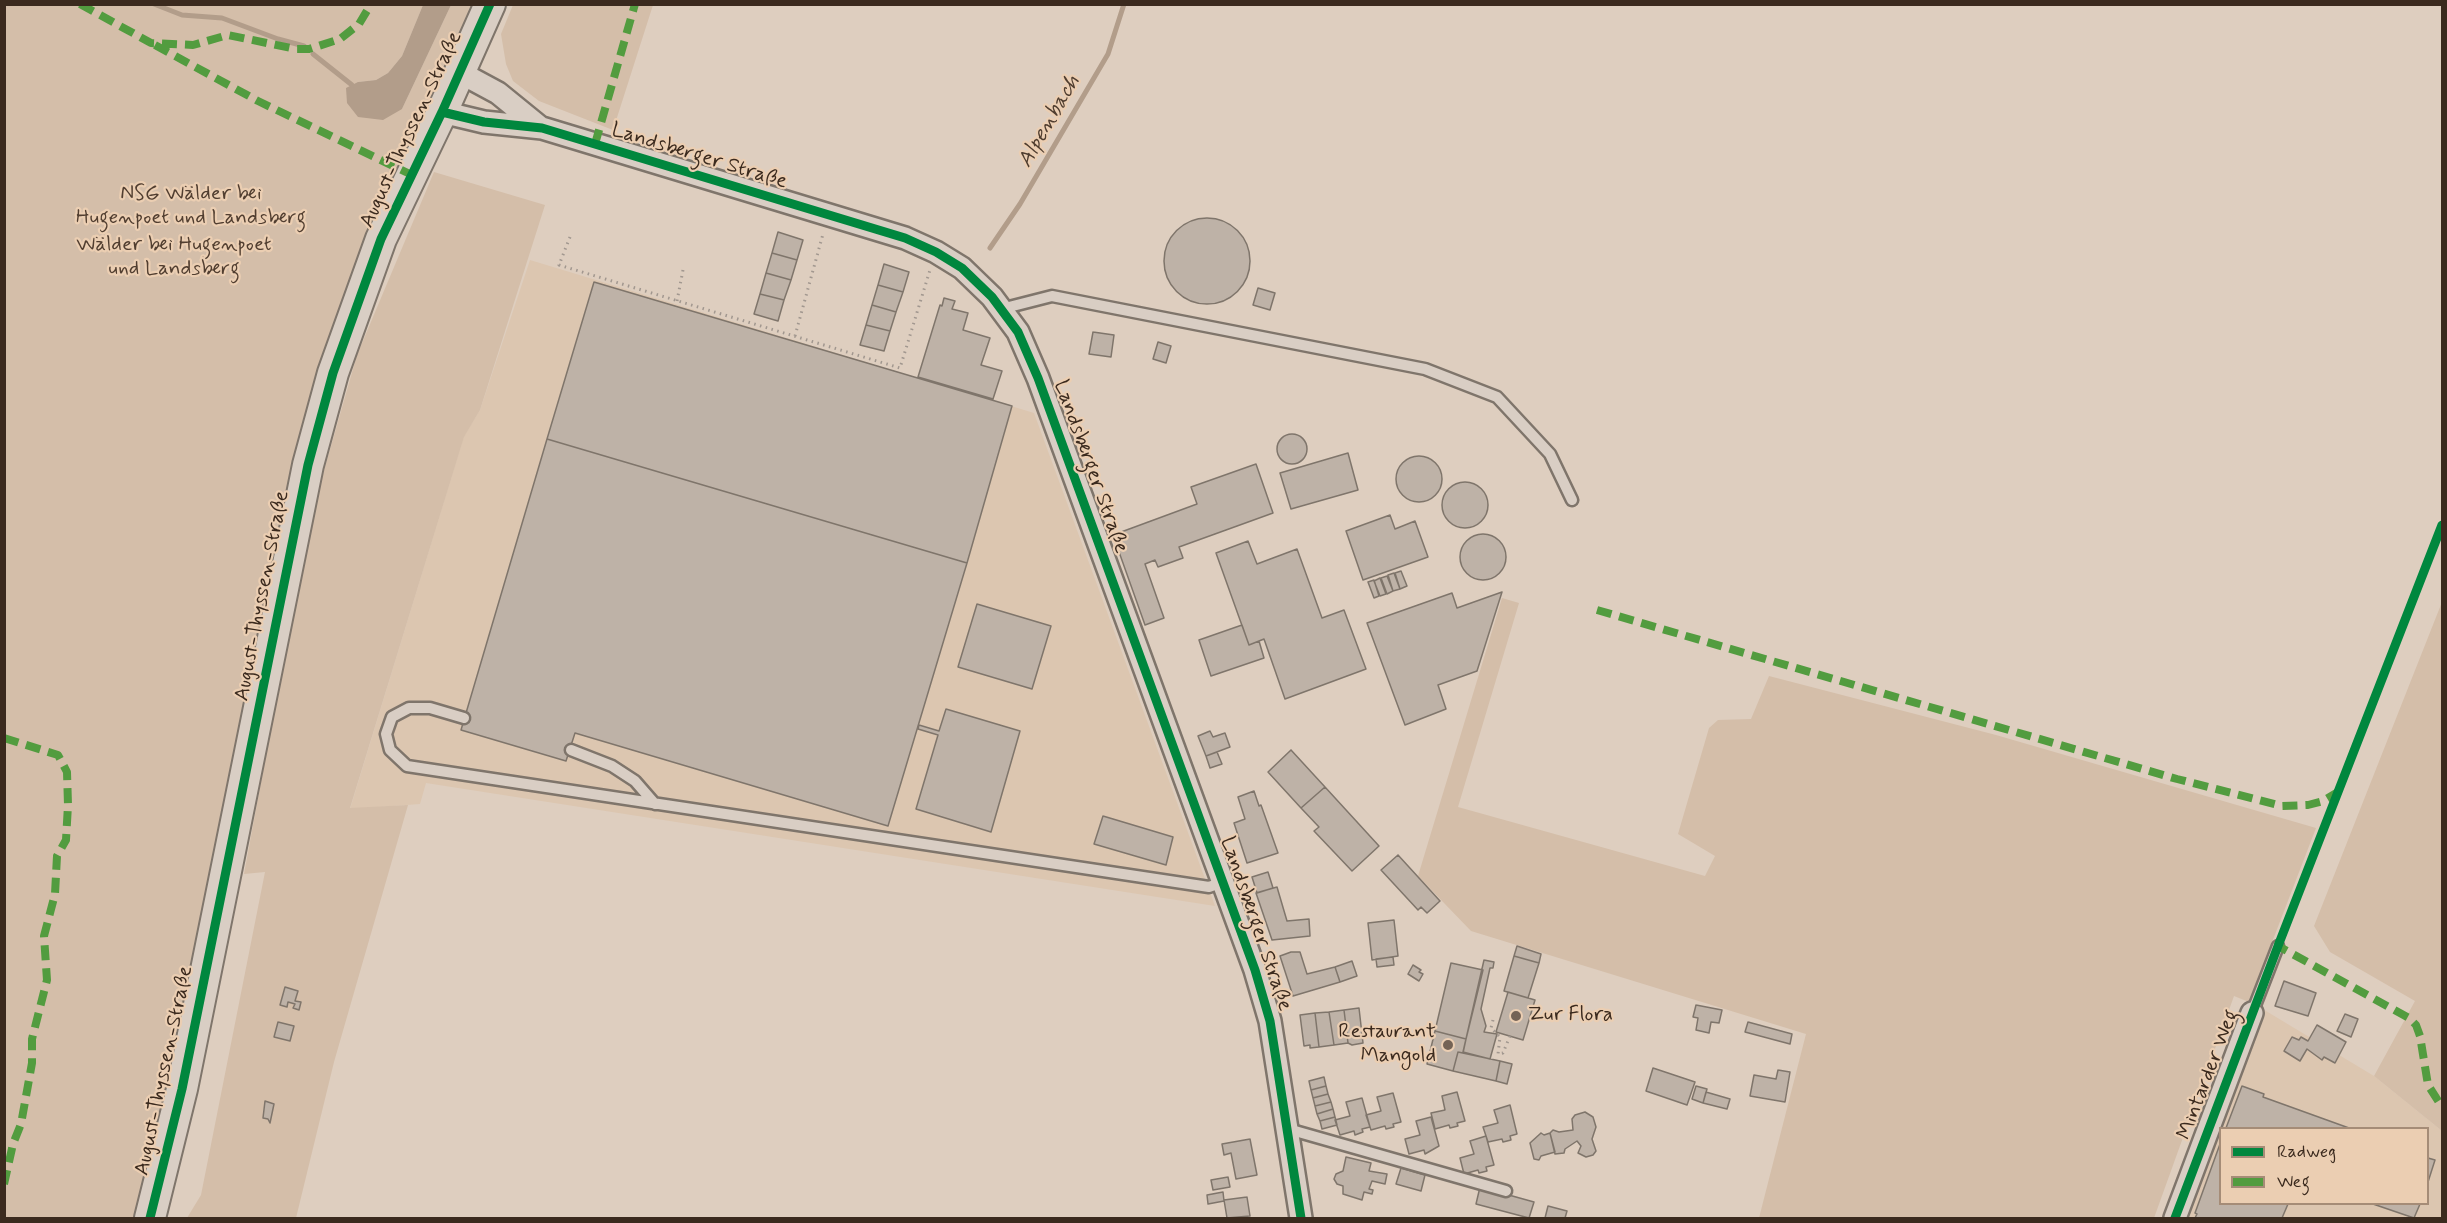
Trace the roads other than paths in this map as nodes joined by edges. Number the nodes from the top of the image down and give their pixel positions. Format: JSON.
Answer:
{"nodes":[{"id":1,"x":490,"y":4,"type":"edge"},
{"id":2,"x":459,"y":72,"type":"junction"},
{"id":3,"x":442,"y":112,"type":"junction"},
{"id":4,"x":542,"y":128,"type":"junction"},
{"id":5,"x":1001,"y":309,"type":"junction"},
{"id":6,"x":1572,"y":500,"type":"dead end"},
{"id":7,"x":464,"y":718,"type":"dead end"},
{"id":8,"x":571,"y":750,"type":"dead end"},
{"id":9,"x":656,"y":804,"type":"junction"},
{"id":10,"x":1223,"y":882,"type":"junction"},
{"id":11,"x":2278,"y":946,"type":"dead end"},
{"id":12,"x":2252,"y":1013,"type":"joint"},
{"id":13,"x":1288,"y":1129,"type":"junction"},
{"id":14,"x":1506,"y":1191,"type":"dead end"},
{"id":15,"x":150,"y":1218,"type":"edge"},
{"id":16,"x":1301,"y":1218,"type":"edge"},
{"id":17,"x":2175,"y":1218,"type":"edge"}],
"edges":[{"from":1,"to":2,"type":"main road","name":"August-Thyssen-Straße"},
{"from":2,"to":3,"type":"main road","name":"August-Thyssen-Straße"},
{"from":2,"to":4,"type":"street","name":"Landsberger Straße"},
{"from":3,"to":4,"type":"street","name":"Landsberger Straße"},
{"from":3,"to":15,"type":"main road","name":"August-Thyssen-Straße"},
{"from":4,"to":5,"type":"street","name":"Landsberger Straße"},
{"from":5,"to":6,"type":"lane"},
{"from":5,"to":10,"type":"street","name":"Landsberger Straße"},
{"from":7,"to":9,"type":"lane"},
{"from":8,"to":9,"type":"lane"},
{"from":9,"to":10,"type":"lane"},
{"from":10,"to":13,"type":"street","name":"Landsberger Straße"},
{"from":11,"to":12,"type":"lane","name":"Mintarder Weg"},
{"from":12,"to":17,"type":"street","name":"Mintarder Weg"},
{"from":13,"to":14,"type":"lane"},
{"from":13,"to":16,"type":"street","name":"Landsberger Straße"}]}
